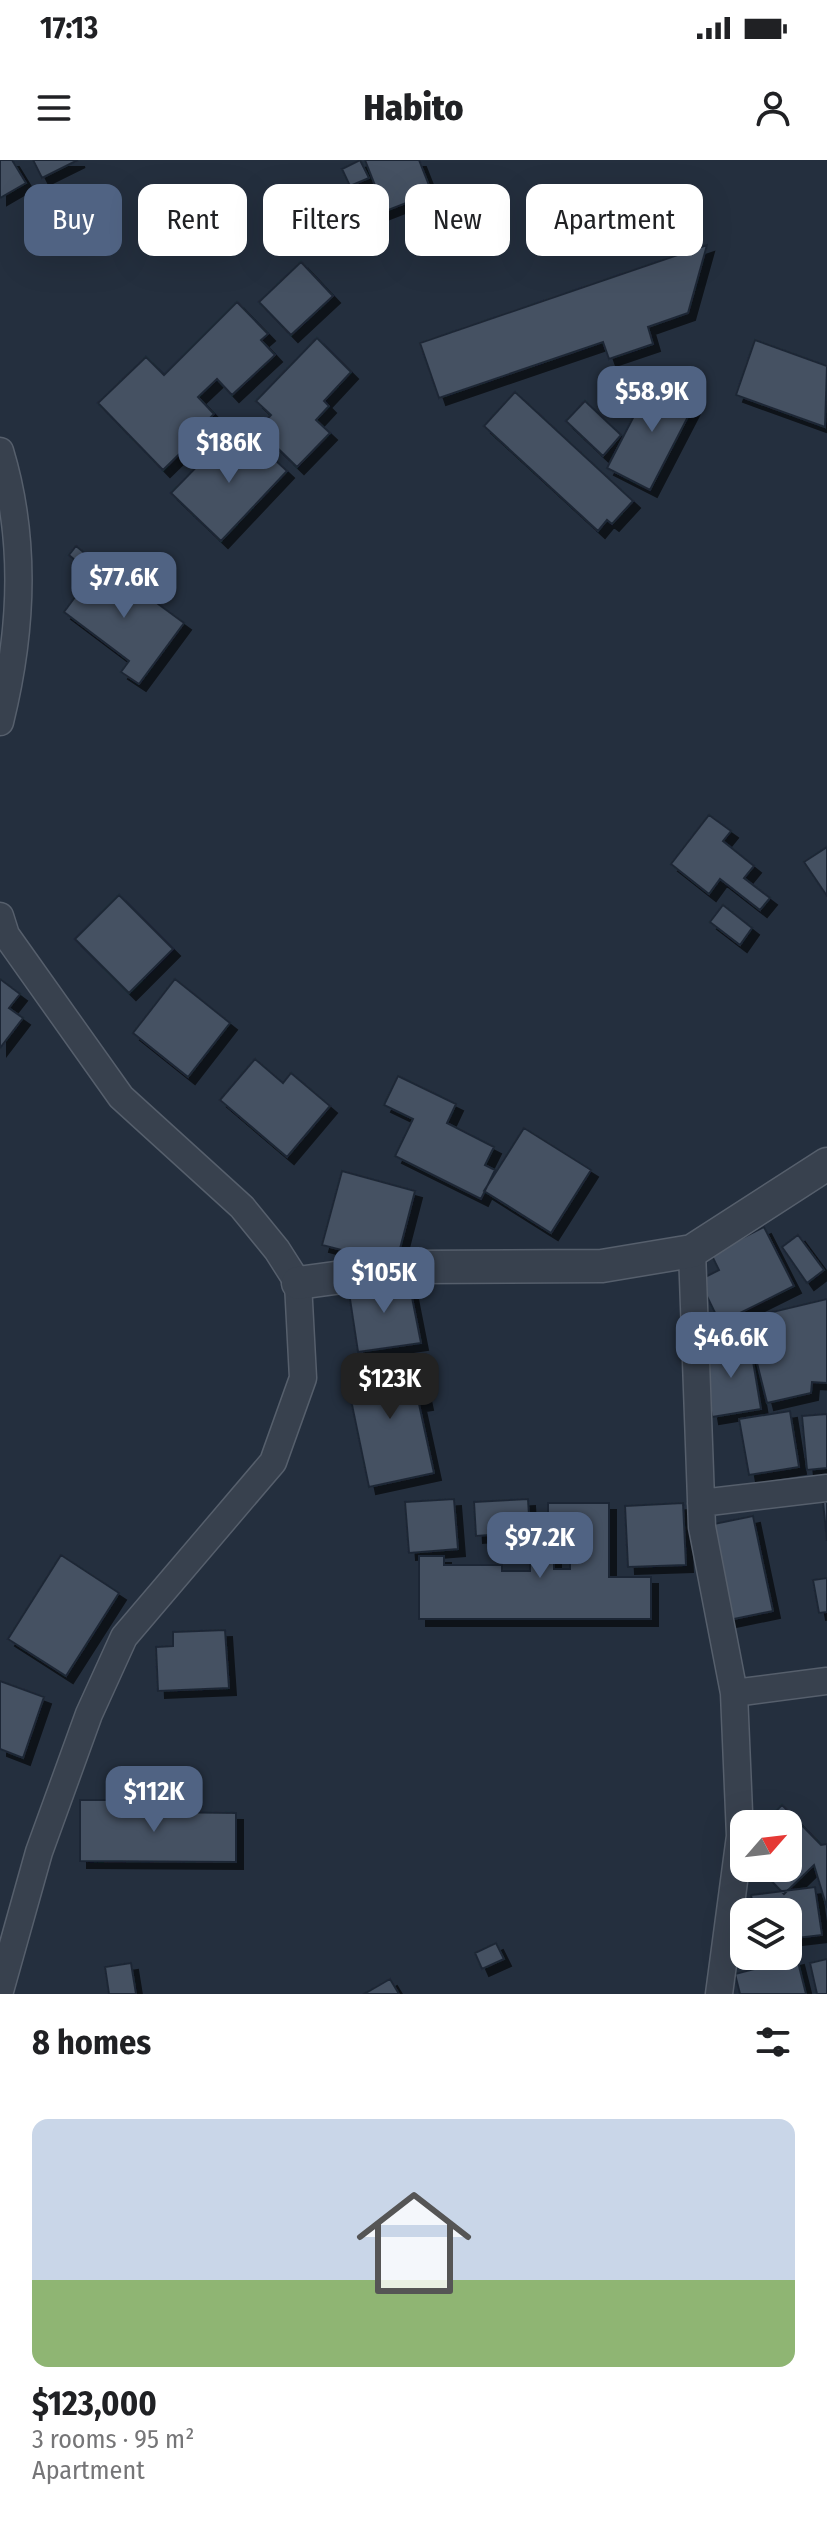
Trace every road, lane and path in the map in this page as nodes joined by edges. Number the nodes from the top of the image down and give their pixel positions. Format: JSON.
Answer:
{"nodes":[{"id":1,"x":0,"y":451,"type":"edge"},
{"id":2,"x":0,"y":722,"type":"edge"},
{"id":3,"x":0,"y":916,"type":"edge"},
{"id":4,"x":827,"y":1164,"type":"edge"},
{"id":5,"x":692,"y":1251,"type":"junction"},
{"id":6,"x":298,"y":1283,"type":"junction"},
{"id":7,"x":827,"y":1488,"type":"edge"},
{"id":8,"x":701,"y":1503,"type":"junction"},
{"id":9,"x":827,"y":1681,"type":"edge"},
{"id":10,"x":734,"y":1693,"type":"junction"},
{"id":11,"x":0,"y":1991,"type":"edge"},
{"id":12,"x":719,"y":1994,"type":"edge"}],
"edges":[{"from":1,"to":2,"type":"street"},
{"from":3,"to":6,"type":"street"},
{"from":4,"to":5,"type":"street"},
{"from":5,"to":6,"type":"street"},
{"from":5,"to":8,"type":"street"},
{"from":6,"to":11,"type":"street"},
{"from":7,"to":8,"type":"street"},
{"from":8,"to":10,"type":"street"},
{"from":9,"to":10,"type":"street"},
{"from":10,"to":12,"type":"street"}]}
